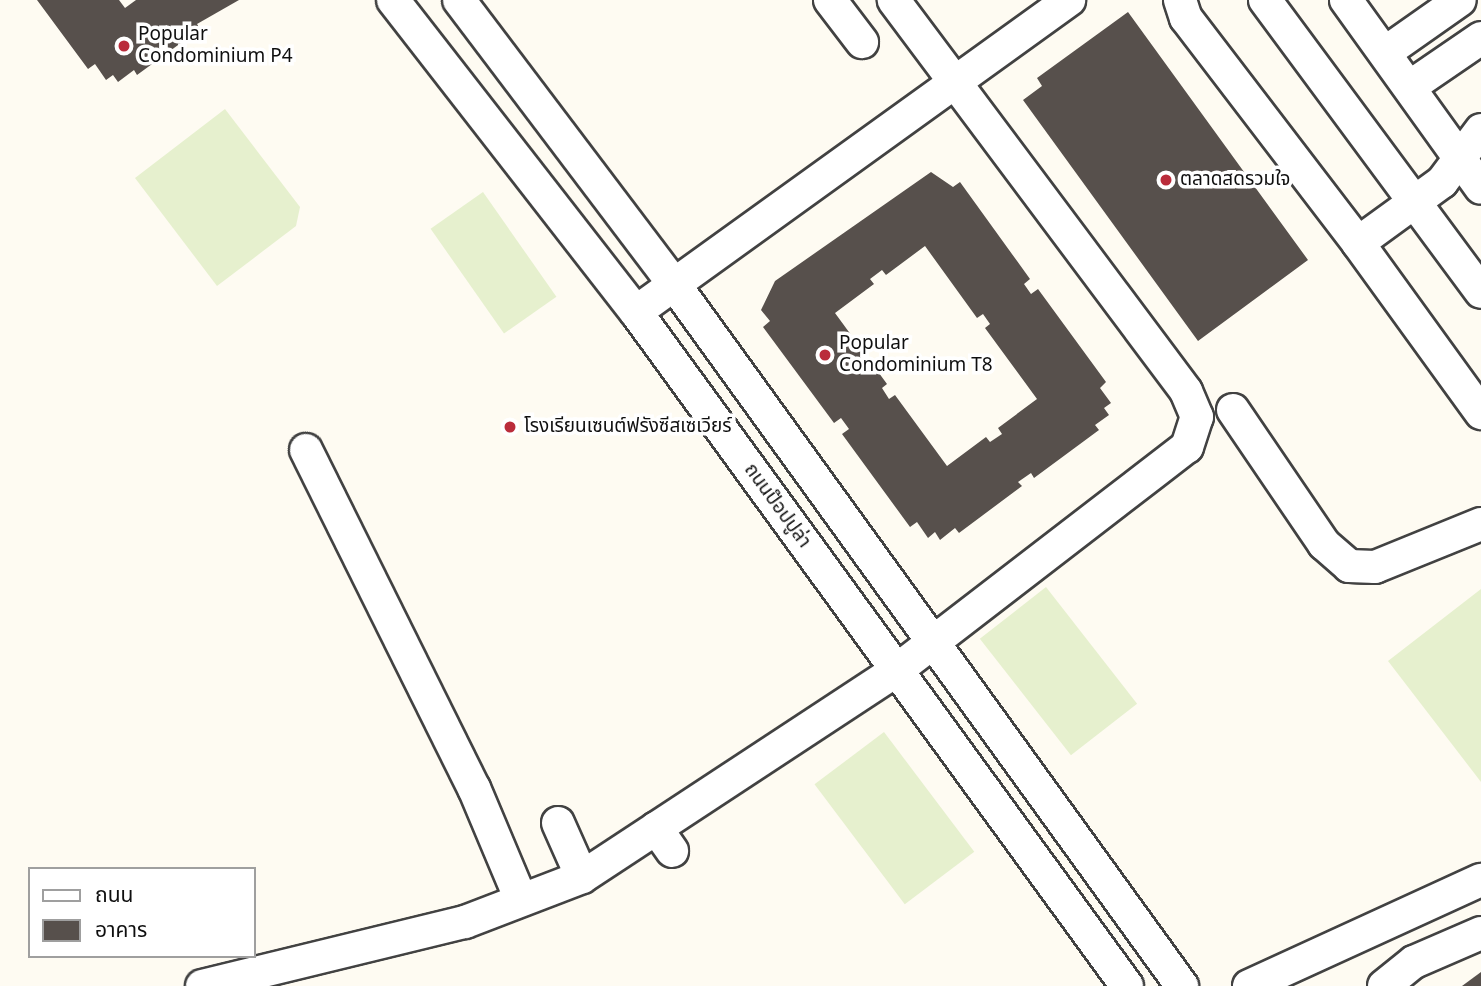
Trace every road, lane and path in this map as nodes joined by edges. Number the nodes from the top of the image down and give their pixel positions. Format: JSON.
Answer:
{"nodes":[{"id":1,"x":393,"y":0,"type":"edge"},
{"id":2,"x":459,"y":0,"type":"edge"},
{"id":3,"x":830,"y":0,"type":"edge"},
{"id":4,"x":894,"y":0,"type":"edge"},
{"id":5,"x":1069,"y":0,"type":"edge"},
{"id":6,"x":1180,"y":0,"type":"edge"},
{"id":7,"x":1265,"y":0,"type":"edge"},
{"id":8,"x":1325,"y":0,"type":"edge"},
{"id":9,"x":1346,"y":0,"type":"edge"},
{"id":10,"x":1460,"y":0,"type":"edge"},
{"id":11,"x":1481,"y":38,"type":"edge"},
{"id":12,"x":862,"y":42,"type":"dead end"},
{"id":13,"x":1386,"y":52,"type":"junction"},
{"id":14,"x":957,"y":84,"type":"junction"},
{"id":15,"x":1411,"y":86,"type":"junction"},
{"id":16,"x":1481,"y":130,"type":"edge"},
{"id":17,"x":1448,"y":149,"type":"junction"},
{"id":18,"x":1481,"y":188,"type":"edge"},
{"id":19,"x":1415,"y":204,"type":"junction"},
{"id":20,"x":1358,"y":243,"type":"junction"},
{"id":21,"x":674,"y":284,"type":"junction"},
{"id":22,"x":1481,"y":292,"type":"edge"},
{"id":23,"x":636,"y":312,"type":"junction"},
{"id":24,"x":1233,"y":410,"type":"dead end"},
{"id":25,"x":1481,"y":413,"type":"edge"},
{"id":26,"x":306,"y":450,"type":"dead end"},
{"id":27,"x":1481,"y":524,"type":"edge"},
{"id":28,"x":932,"y":644,"type":"junction"},
{"id":29,"x":897,"y":670,"type":"junction"},
{"id":30,"x":558,"y":823,"type":"dead end"},
{"id":31,"x":582,"y":877,"type":"junction"},
{"id":32,"x":1481,"y":880,"type":"edge"},
{"id":33,"x":521,"y":900,"type":"junction"},
{"id":34,"x":1481,"y":933,"type":"edge"},
{"id":35,"x":202,"y":986,"type":"edge"},
{"id":36,"x":1127,"y":986,"type":"edge"},
{"id":37,"x":1182,"y":986,"type":"edge"},
{"id":38,"x":1250,"y":986,"type":"edge"},
{"id":39,"x":1384,"y":986,"type":"edge"}],
"edges":[{"from":1,"to":23,"type":"street","name":"ถนนป๊อปปูล่า"},
{"from":2,"to":21,"type":"street"},
{"from":3,"to":12,"type":"street"},
{"from":4,"to":14,"type":"street"},
{"from":5,"to":14,"type":"street"},
{"from":6,"to":20,"type":"street"},
{"from":7,"to":19,"type":"street"},
{"from":8,"to":17,"type":"street"},
{"from":9,"to":13,"type":"street"},
{"from":10,"to":13,"type":"street"},
{"from":11,"to":15,"type":"street"},
{"from":13,"to":15,"type":"street"},
{"from":14,"to":21,"type":"street"},
{"from":14,"to":28,"type":"street"},
{"from":15,"to":17,"type":"street"},
{"from":16,"to":17,"type":"street"},
{"from":17,"to":18,"type":"street"},
{"from":17,"to":19,"type":"street"},
{"from":19,"to":20,"type":"street"},
{"from":19,"to":22,"type":"street"},
{"from":20,"to":25,"type":"street"},
{"from":21,"to":23,"type":"street"},
{"from":21,"to":28,"type":"street"},
{"from":23,"to":29,"type":"street","name":"ถนนป๊อปปูล่า"},
{"from":24,"to":27,"type":"street"},
{"from":26,"to":33,"type":"street"},
{"from":28,"to":29,"type":"street"},
{"from":28,"to":37,"type":"street"},
{"from":29,"to":31,"type":"street"},
{"from":29,"to":36,"type":"street","name":"ถนนป๊อปปูล่า"},
{"from":30,"to":31,"type":"street"},
{"from":31,"to":33,"type":"street"},
{"from":32,"to":38,"type":"street"},
{"from":33,"to":35,"type":"street"},
{"from":34,"to":39,"type":"street"}]}
